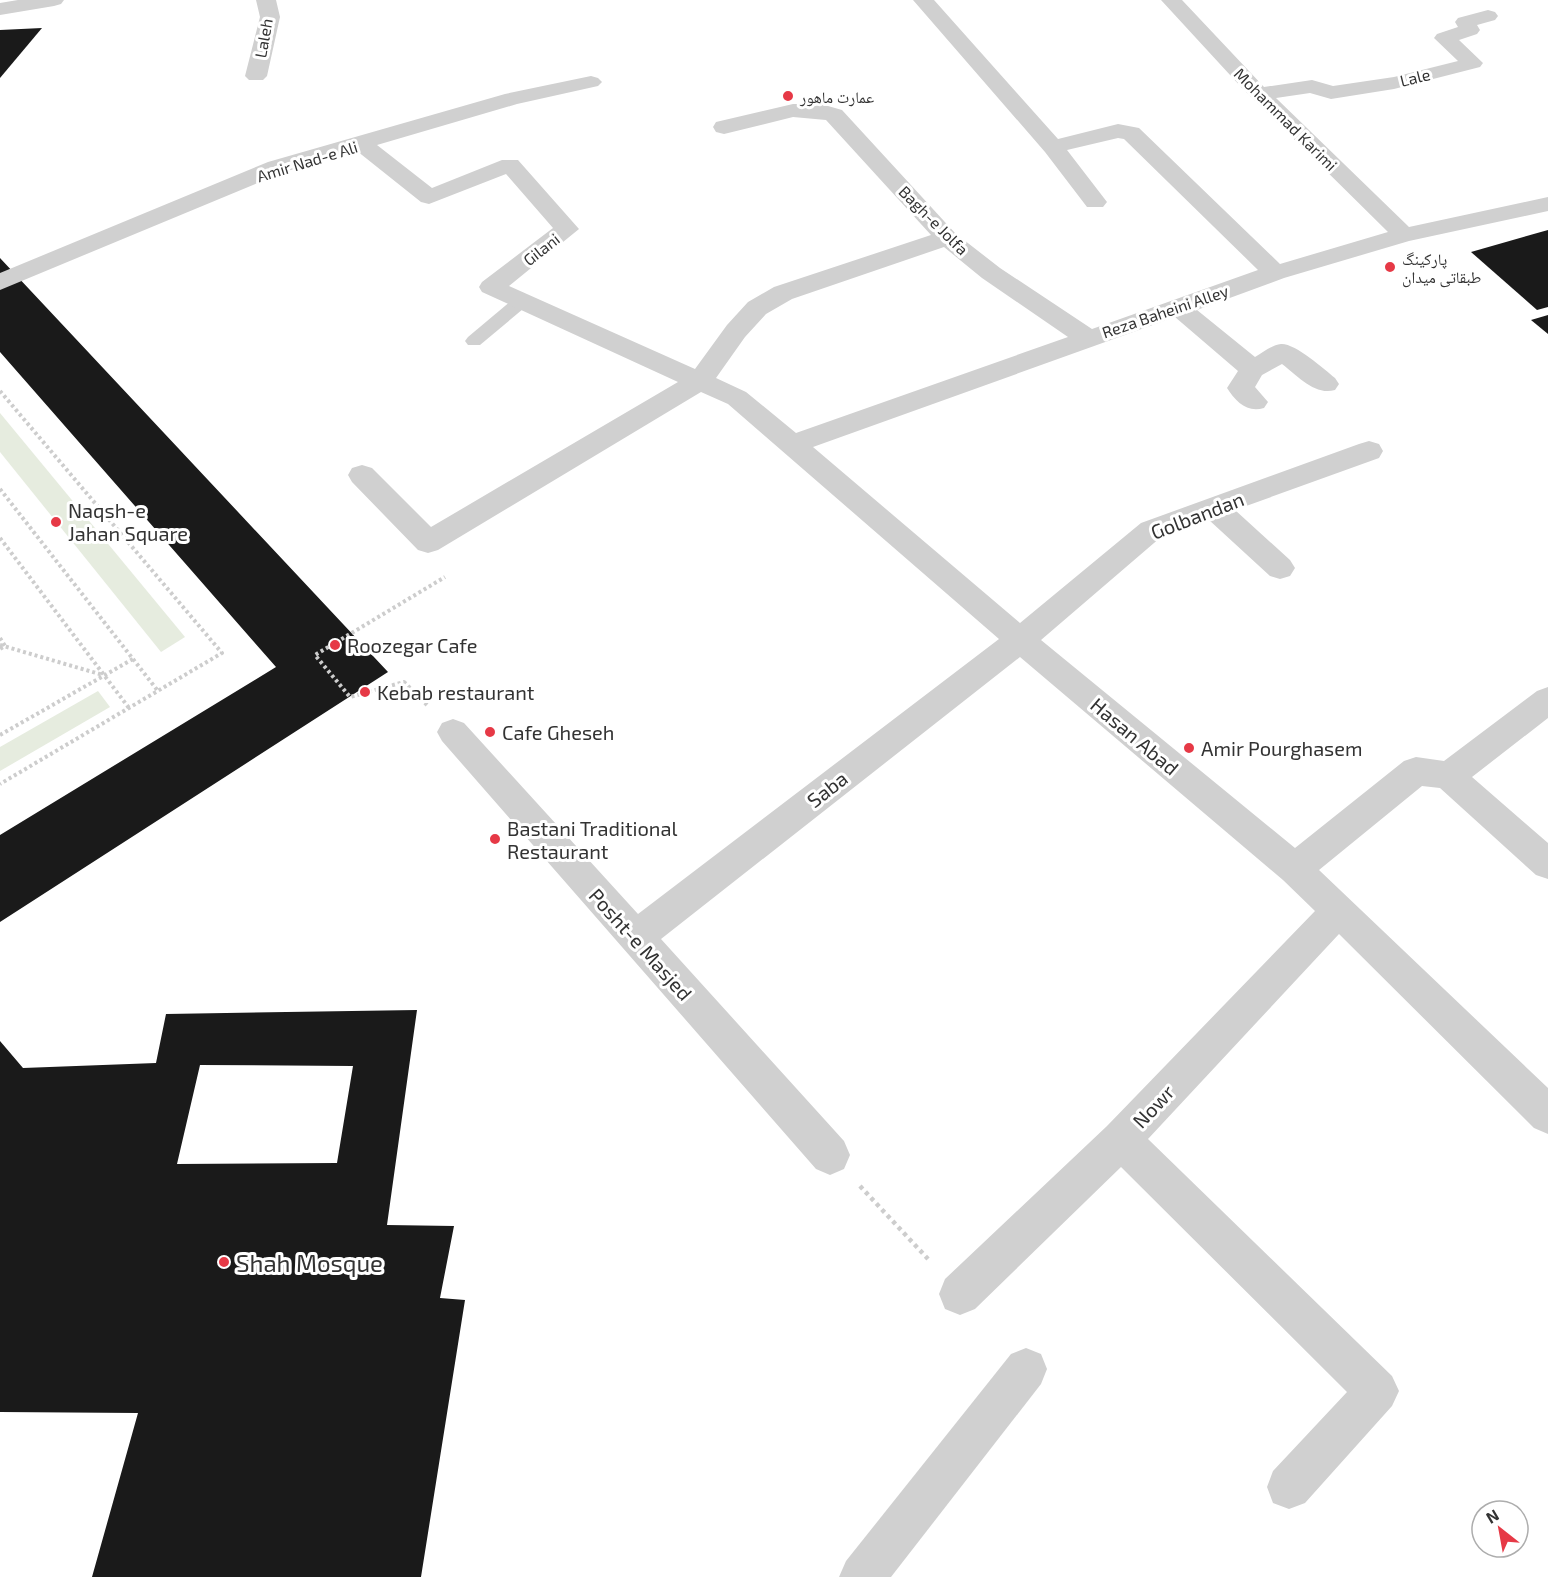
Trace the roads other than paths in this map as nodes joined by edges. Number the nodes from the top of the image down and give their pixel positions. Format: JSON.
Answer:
{"nodes":[{"id":1,"x":54,"y":0,"type":"edge"},
{"id":2,"x":266,"y":0,"type":"edge"},
{"id":3,"x":923,"y":0,"type":"edge"},
{"id":4,"x":1171,"y":0,"type":"edge"},
{"id":5,"x":26,"y":2,"type":"edge"},
{"id":6,"x":0,"y":9,"type":"edge"},
{"id":7,"x":1488,"y":16,"type":"dead end"},
{"id":8,"x":256,"y":76,"type":"dead end"},
{"id":9,"x":591,"y":82,"type":"dead end"},
{"id":10,"x":1260,"y":94,"type":"junction"},
{"id":11,"x":724,"y":127,"type":"dead end"},
{"id":12,"x":362,"y":144,"type":"junction"},
{"id":13,"x":1053,"y":147,"type":"junction"},
{"id":14,"x":1095,"y":202,"type":"dead end"},
{"id":15,"x":1548,"y":204,"type":"edge"},
{"id":16,"x":1404,"y":235,"type":"junction"},
{"id":17,"x":947,"y":238,"type":"junction"},
{"id":18,"x":1275,"y":273,"type":"junction"},
{"id":19,"x":0,"y":282,"type":"edge"},
{"id":20,"x":523,"y":300,"type":"junction"},
{"id":21,"x":1178,"y":307,"type":"junction"},
{"id":22,"x":1087,"y":338,"type":"junction"},
{"id":23,"x":474,"y":341,"type":"dead end"},
{"id":24,"x":1253,"y":369,"type":"junction"},
{"id":25,"x":701,"y":380,"type":"junction"},
{"id":26,"x":1326,"y":384,"type":"dead end"},
{"id":27,"x":1255,"y":402,"type":"dead end"},
{"id":28,"x":791,"y":445,"type":"junction"},
{"id":29,"x":1369,"y":451,"type":"dead end"},
{"id":30,"x":362,"y":475,"type":"dead end"},
{"id":31,"x":1214,"y":508,"type":"junction"},
{"id":32,"x":1280,"y":567,"type":"dead end"},
{"id":33,"x":1020,"y":640,"type":"junction"},
{"id":34,"x":1548,"y":700,"type":"edge"},
{"id":35,"x":453,"y":732,"type":"road end"},
{"id":36,"x":1449,"y":776,"type":"junction"},
{"id":37,"x":1548,"y":864,"type":"edge"},
{"id":38,"x":1295,"y":869,"type":"junction"},
{"id":39,"x":1339,"y":910,"type":"junction"},
{"id":40,"x":635,"y":938,"type":"junction"},
{"id":41,"x":1548,"y":1115,"type":"edge"},
{"id":42,"x":1121,"y":1140,"type":"junction"},
{"id":43,"x":831,"y":1155,"type":"dead end"},
{"id":44,"x":960,"y":1294,"type":"road end"},
{"id":45,"x":1026,"y":1368,"type":"dead end"},
{"id":46,"x":1289,"y":1487,"type":"dead end"},
{"id":47,"x":862,"y":1577,"type":"edge"}],
"edges":[{"from":1,"to":5,"type":"street"},
{"from":2,"to":8,"type":"street","name":"Laleh"},
{"from":3,"to":13,"type":"street"},
{"from":4,"to":10,"type":"street","name":"Mohammad Karimi"},
{"from":5,"to":6,"type":"street"},
{"from":7,"to":10,"type":"street","name":"Lale"},
{"from":9,"to":12,"type":"street","name":"Amir Nad-e Ali"},
{"from":10,"to":16,"type":"street","name":"Mohammad Karimi"},
{"from":11,"to":17,"type":"street","name":"Bagh-e Jolfa"},
{"from":12,"to":19,"type":"street","name":"Amir Nad-e Ali"},
{"from":12,"to":20,"type":"street","name":"Gilani"},
{"from":13,"to":14,"type":"street"},
{"from":13,"to":18,"type":"street"},
{"from":15,"to":16,"type":"street","name":"Reza Baheini Alley"},
{"from":16,"to":18,"type":"street","name":"Reza Baheini Alley"},
{"from":17,"to":22,"type":"street","name":"Bagh-e Jolfa"},
{"from":17,"to":25,"type":"street"},
{"from":18,"to":21,"type":"street","name":"Reza Baheini Alley"},
{"from":20,"to":23,"type":"lane"},
{"from":20,"to":25,"type":"street","name":"Gilani"},
{"from":21,"to":22,"type":"street","name":"Reza Baheini Alley"},
{"from":21,"to":24,"type":"street"},
{"from":22,"to":28,"type":"street","name":"Reza Baheini Alley"},
{"from":24,"to":26,"type":"street"},
{"from":24,"to":27,"type":"street"},
{"from":25,"to":28,"type":"street","name":"Hasan Abad"},
{"from":25,"to":30,"type":"street"},
{"from":28,"to":33,"type":"street","name":"Hasan Abad"},
{"from":29,"to":31,"type":"street","name":"Golbandan"},
{"from":31,"to":32,"type":"street"},
{"from":31,"to":33,"type":"street","name":"Golbandan"},
{"from":33,"to":38,"type":"street","name":"Hasan Abad"},
{"from":33,"to":40,"type":"street","name":"Saba"},
{"from":34,"to":36,"type":"street"},
{"from":35,"to":40,"type":"street","name":"Posht-e Masjed"},
{"from":36,"to":37,"type":"street"},
{"from":36,"to":38,"type":"street"},
{"from":38,"to":39,"type":"street","name":"Hasan Abad"},
{"from":39,"to":41,"type":"street","name":"Hasan Abad"},
{"from":39,"to":42,"type":"street","name":"Nowr"},
{"from":40,"to":43,"type":"street","name":"Posht-e Masjed"},
{"from":42,"to":44,"type":"street","name":"Nowr"},
{"from":42,"to":46,"type":"street"},
{"from":45,"to":47,"type":"street"}]}
